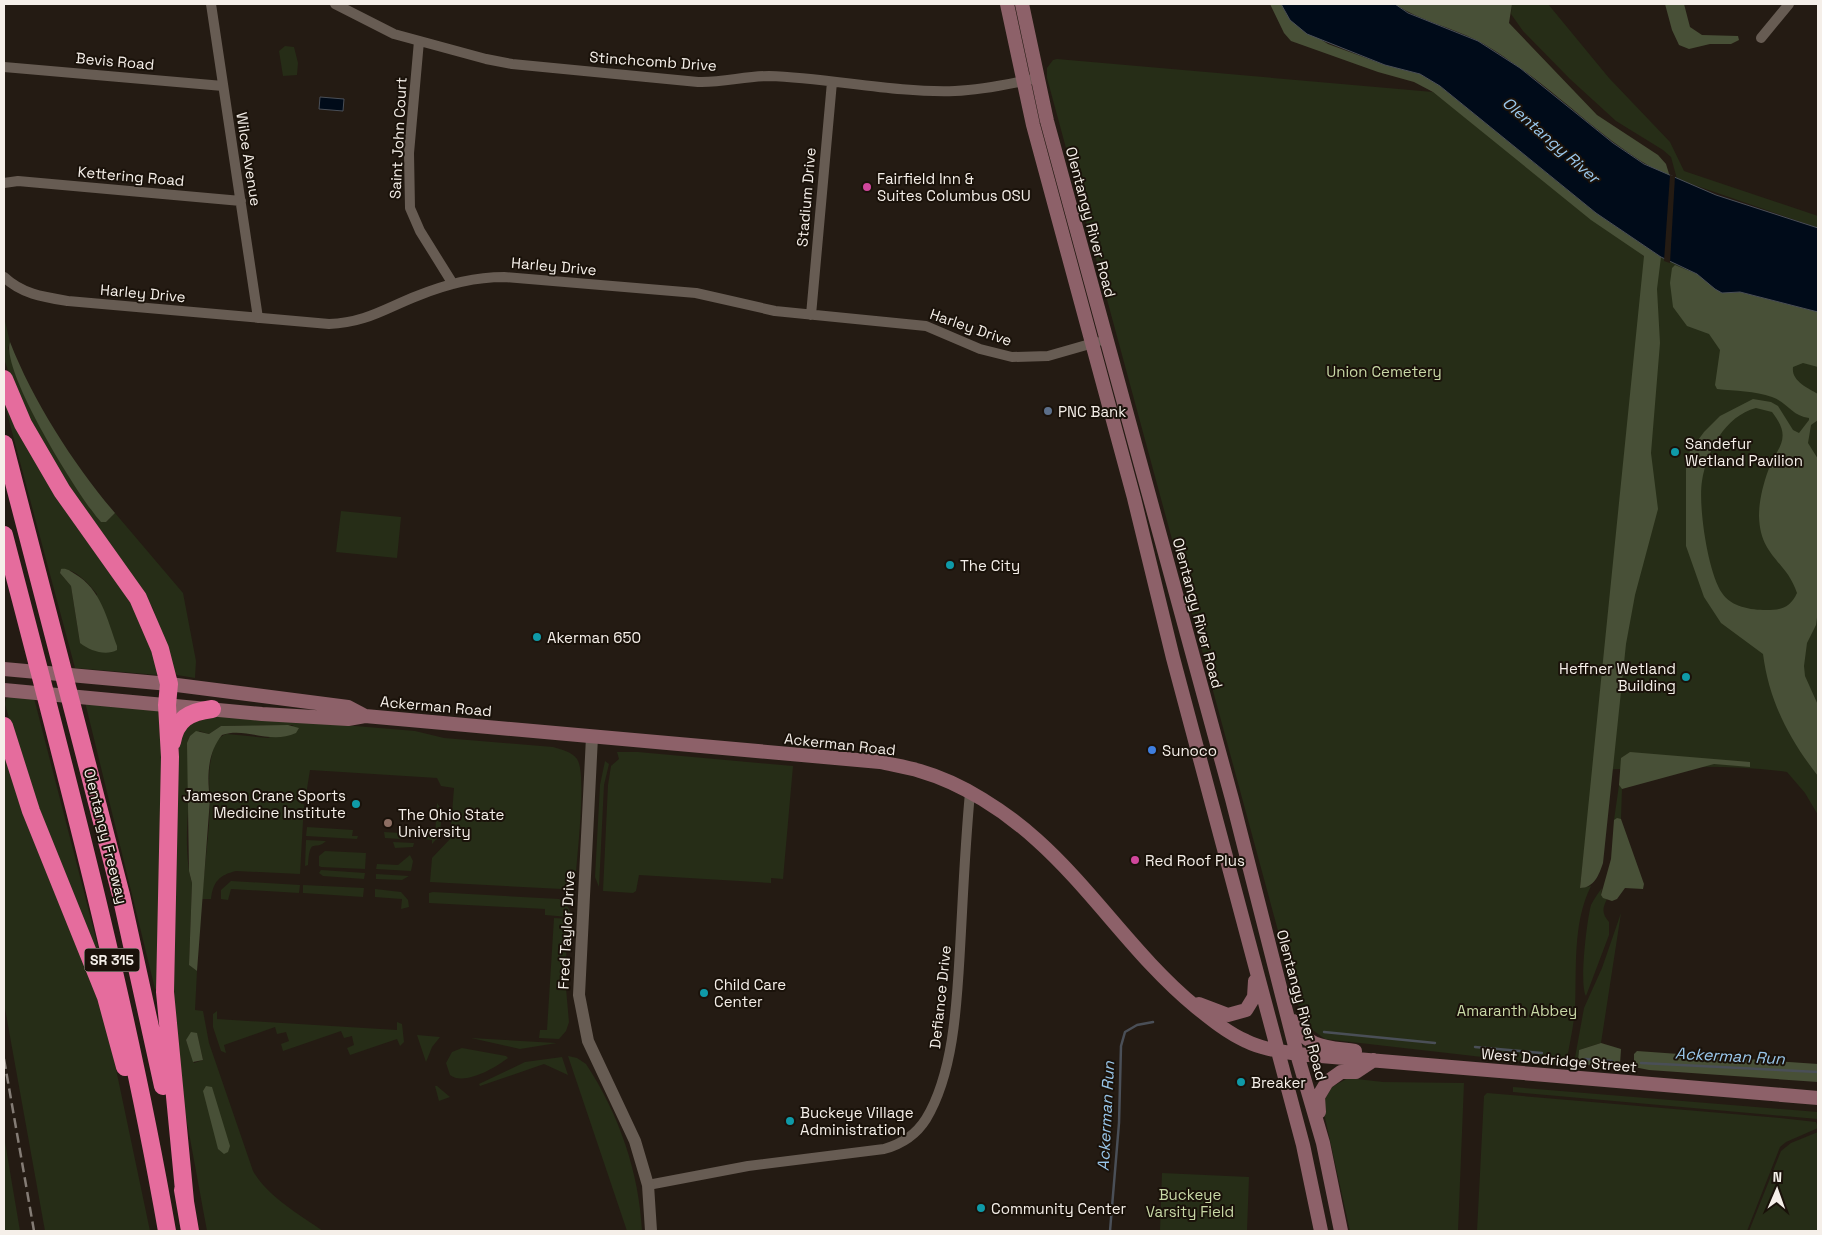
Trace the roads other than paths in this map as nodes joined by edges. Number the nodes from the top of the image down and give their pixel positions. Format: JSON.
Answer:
{"nodes":[{"id":1,"x":211,"y":4,"type":"edge"},
{"id":2,"x":335,"y":4,"type":"edge"},
{"id":3,"x":1007,"y":4,"type":"edge"},
{"id":4,"x":1022,"y":4,"type":"edge"},
{"id":5,"x":1789,"y":4,"type":"edge"},
{"id":6,"x":1761,"y":38,"type":"dead end"},
{"id":7,"x":419,"y":41,"type":"junction"},
{"id":8,"x":4,"y":66,"type":"edge"},
{"id":9,"x":1030,"y":79,"type":"junction"},
{"id":10,"x":832,"y":82,"type":"junction"},
{"id":11,"x":223,"y":86,"type":"junction"},
{"id":12,"x":4,"y":183,"type":"edge"},
{"id":13,"x":241,"y":201,"type":"junction"},
{"id":14,"x":4,"y":277,"type":"edge"},
{"id":15,"x":454,"y":284,"type":"junction"},
{"id":16,"x":811,"y":315,"type":"junction"},
{"id":17,"x":258,"y":318,"type":"junction"},
{"id":18,"x":1106,"y":340,"type":"junction"},
{"id":19,"x":1091,"y":343,"type":"junction"},
{"id":20,"x":4,"y":379,"type":"edge"},
{"id":21,"x":4,"y":444,"type":"edge"},
{"id":22,"x":4,"y":535,"type":"edge"},
{"id":23,"x":4,"y":670,"type":"edge"},
{"id":24,"x":170,"y":684,"type":"junction"},
{"id":25,"x":4,"y":690,"type":"edge"},
{"id":26,"x":168,"y":706,"type":"junction"},
{"id":27,"x":212,"y":709,"type":"junction"},
{"id":28,"x":366,"y":716,"type":"junction"},
{"id":29,"x":4,"y":726,"type":"edge"},
{"id":30,"x":592,"y":737,"type":"junction"},
{"id":31,"x":170,"y":758,"type":"junction"},
{"id":32,"x":970,"y":794,"type":"junction"},
{"id":33,"x":1254,"y":960,"type":"junction"},
{"id":34,"x":1186,"y":998,"type":"junction"},
{"id":35,"x":1285,"y":1008,"type":"junction"},
{"id":36,"x":1277,"y":1051,"type":"junction"},
{"id":37,"x":1297,"y":1054,"type":"junction"},
{"id":38,"x":1374,"y":1060,"type":"junction"},
{"id":39,"x":1407,"y":1064,"type":"junction"},
{"id":40,"x":1818,"y":1098,"type":"edge"},
{"id":41,"x":1323,"y":1142,"type":"junction"},
{"id":42,"x":648,"y":1185,"type":"junction"},
{"id":43,"x":185,"y":1201,"type":"junction"},
{"id":44,"x":162,"y":1205,"type":"junction"},
{"id":45,"x":167,"y":1231,"type":"edge"},
{"id":46,"x":190,"y":1231,"type":"edge"},
{"id":47,"x":651,"y":1231,"type":"edge"},
{"id":48,"x":1321,"y":1231,"type":"edge"},
{"id":49,"x":1341,"y":1231,"type":"edge"}],
"edges":[{"from":1,"to":11,"type":"street","name":"Wilce Avenue"},
{"from":2,"to":7,"type":"street","name":"Stinchcomb Drive"},
{"from":3,"to":9,"type":"main road","name":"Olentangy River Road"},
{"from":4,"to":9,"type":"main road","name":"Olentangy River Road"},
{"from":5,"to":6,"type":"street"},
{"from":7,"to":10,"type":"street","name":"Stinchcomb Drive"},
{"from":7,"to":15,"type":"street","name":"Saint John Court"},
{"from":8,"to":11,"type":"street","name":"Bevis Road"},
{"from":9,"to":10,"type":"street","name":"Stinchcomb Drive"},
{"from":9,"to":18,"type":"main road","name":"Olentangy River Road"},
{"from":9,"to":19,"type":"main road","name":"Olentangy River Road"},
{"from":10,"to":16,"type":"street","name":"Stadium Drive"},
{"from":11,"to":13,"type":"street","name":"Wilce Avenue"},
{"from":12,"to":13,"type":"street","name":"Kettering Road"},
{"from":13,"to":17,"type":"street","name":"Wilce Avenue"},
{"from":14,"to":17,"type":"street","name":"Harley Drive"},
{"from":15,"to":16,"type":"street","name":"Harley Drive"},
{"from":15,"to":17,"type":"street","name":"Harley Drive"},
{"from":16,"to":19,"type":"street","name":"Harley Drive"},
{"from":18,"to":19,"type":"street","name":"Harley Drive"},
{"from":18,"to":35,"type":"main road","name":"Olentangy River Road"},
{"from":19,"to":33,"type":"main road","name":"Olentangy River Road"},
{"from":20,"to":24,"type":"highway"},
{"from":21,"to":43,"type":"highway","name":"Olentangy Freeway","number":"SR 315"},
{"from":22,"to":44,"type":"highway","name":"Olentangy Freeway","number":"SR 315"},
{"from":23,"to":24,"type":"main road","name":"Ackerman Road"},
{"from":24,"to":26,"type":"highway"},
{"from":24,"to":28,"type":"main road","name":"Ackerman Road"},
{"from":25,"to":26,"type":"main road","name":"Ackerman Road"},
{"from":26,"to":27,"type":"main road","name":"Ackerman Road"},
{"from":26,"to":31,"type":"highway"},
{"from":27,"to":28,"type":"main road","name":"Ackerman Road"},
{"from":27,"to":31,"type":"highway"},
{"from":28,"to":30,"type":"main road","name":"Ackerman Road"},
{"from":29,"to":44,"type":"highway"},
{"from":30,"to":32,"type":"main road","name":"Ackerman Road"},
{"from":30,"to":42,"type":"street","name":"Fred Taylor Drive"},
{"from":31,"to":43,"type":"highway"},
{"from":32,"to":34,"type":"main road","name":"Ackerman Road"},
{"from":32,"to":42,"type":"street","name":"Defiance Drive"},
{"from":33,"to":34,"type":"main road"},
{"from":33,"to":36,"type":"main road","name":"Olentangy River Road"},
{"from":34,"to":36,"type":"main road","name":"Ackerman Road"},
{"from":35,"to":37,"type":"main road","name":"Olentangy River Road"},
{"from":35,"to":39,"type":"main road"},
{"from":36,"to":37,"type":"main road","name":"Ackerman Road"},
{"from":36,"to":48,"type":"main road","name":"Olentangy River Road"},
{"from":37,"to":38,"type":"main road","name":"West Dodridge Street"},
{"from":37,"to":41,"type":"main road","name":"Olentangy River Road"},
{"from":38,"to":39,"type":"main road","name":"West Dodridge Street"},
{"from":38,"to":41,"type":"main road"},
{"from":39,"to":40,"type":"main road","name":"West Dodridge Street"},
{"from":41,"to":49,"type":"main road","name":"Olentangy River Road"},
{"from":42,"to":47,"type":"street","name":"Fred Taylor Drive"},
{"from":43,"to":46,"type":"highway","name":"Olentangy Freeway","number":"SR 315"},
{"from":44,"to":45,"type":"highway","name":"Olentangy Freeway","number":"SR 315"}]}
